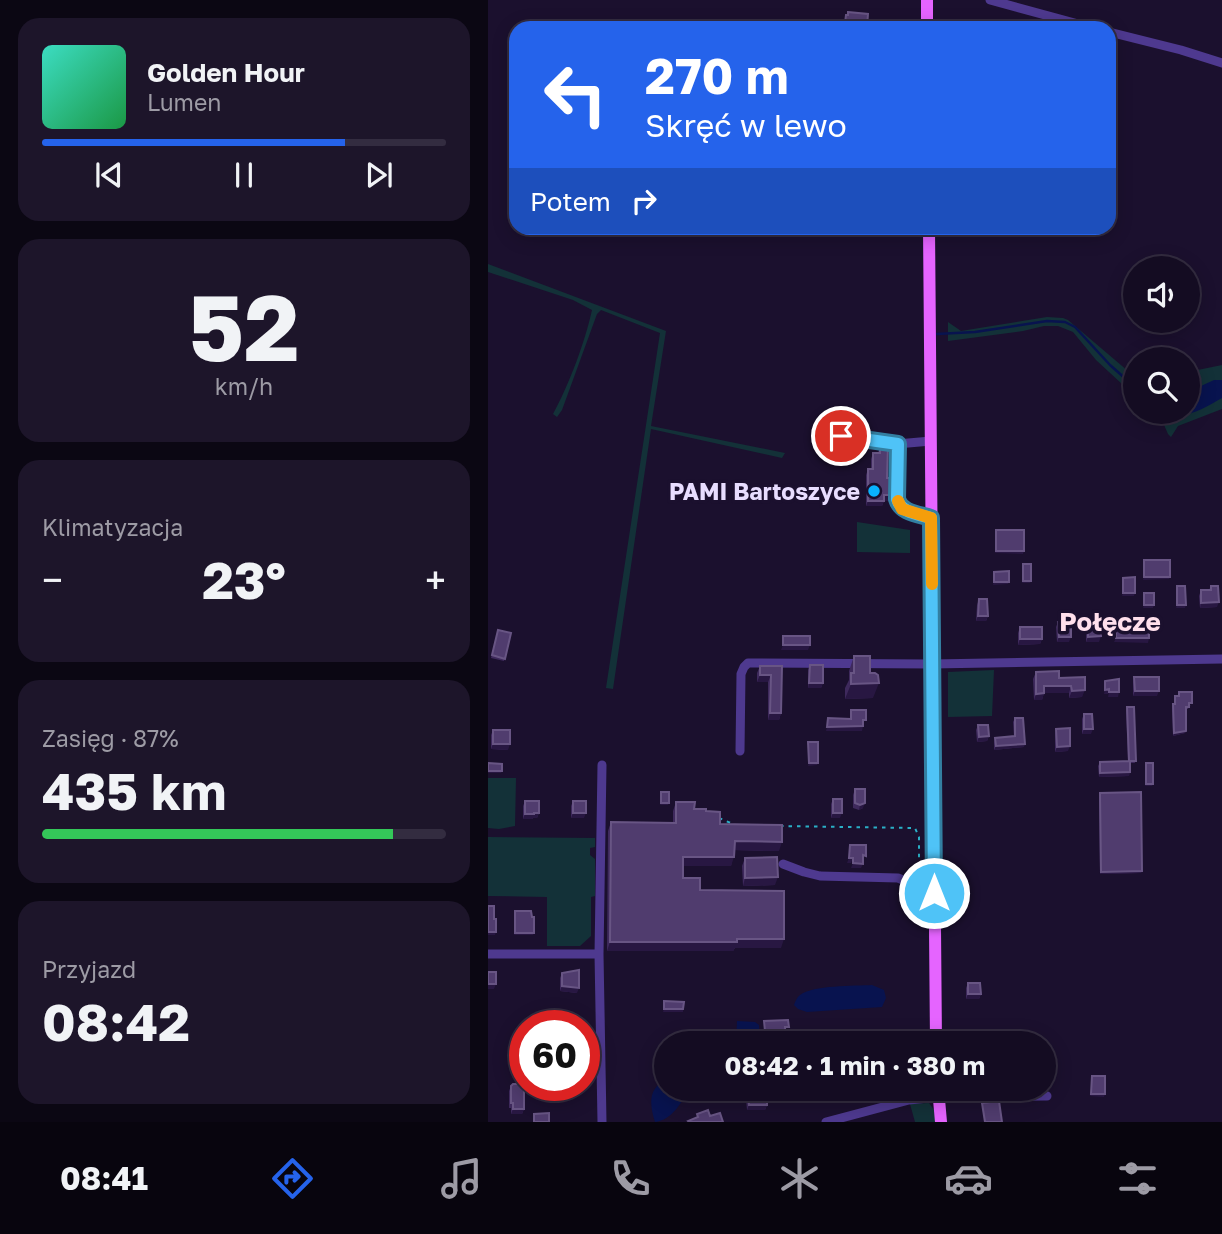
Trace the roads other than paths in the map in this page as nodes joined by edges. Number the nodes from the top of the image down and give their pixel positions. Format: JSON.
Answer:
{"nodes":[{"id":1,"x":927,"y":0,"type":"edge"},
{"id":2,"x":990,"y":0,"type":"edge"},
{"id":3,"x":927,"y":21,"type":"edge"},
{"id":4,"x":1067,"y":21,"type":"edge"},
{"id":5,"x":1116,"y":34,"type":"edge"},
{"id":6,"x":1222,"y":63,"type":"edge"},
{"id":7,"x":929,"y":235,"type":"edge"},
{"id":8,"x":841,"y":436,"type":"dead end"},
{"id":9,"x":931,"y":441,"type":"junction"},
{"id":10,"x":898,"y":444,"type":"junction"},
{"id":11,"x":931,"y":518,"type":"junction"},
{"id":12,"x":1222,"y":659,"type":"edge"},
{"id":13,"x":932,"y":664,"type":"junction"},
{"id":14,"x":740,"y":751,"type":"dead end"},
{"id":15,"x":602,"y":765,"type":"dead end"},
{"id":16,"x":783,"y":864,"type":"dead end"},
{"id":17,"x":934,"y":893,"type":"junction"},
{"id":18,"x":488,"y":954,"type":"edge"},
{"id":19,"x":599,"y":954,"type":"junction"},
{"id":20,"x":936,"y":1031,"type":"edge"},
{"id":21,"x":905,"y":1101,"type":"edge"},
{"id":22,"x":939,"y":1101,"type":"edge"},
{"id":23,"x":602,"y":1122,"type":"edge"},
{"id":24,"x":826,"y":1122,"type":"edge"},
{"id":25,"x":941,"y":1122,"type":"edge"}],
"edges":[{"from":1,"to":3,"type":"main road"},
{"from":2,"to":4,"type":"street"},
{"from":5,"to":6,"type":"street"},
{"from":7,"to":9,"type":"main road"},
{"from":8,"to":10,"type":"street"},
{"from":9,"to":10,"type":"street"},
{"from":9,"to":11,"type":"main road"},
{"from":10,"to":11,"type":"street"},
{"from":11,"to":13,"type":"main road"},
{"from":12,"to":13,"type":"street"},
{"from":13,"to":14,"type":"street"},
{"from":13,"to":17,"type":"main road"},
{"from":15,"to":19,"type":"street"},
{"from":16,"to":17,"type":"street"},
{"from":17,"to":20,"type":"main road"},
{"from":18,"to":19,"type":"street"},
{"from":19,"to":23,"type":"street"},
{"from":21,"to":24,"type":"street"},
{"from":22,"to":25,"type":"main road"}]}
